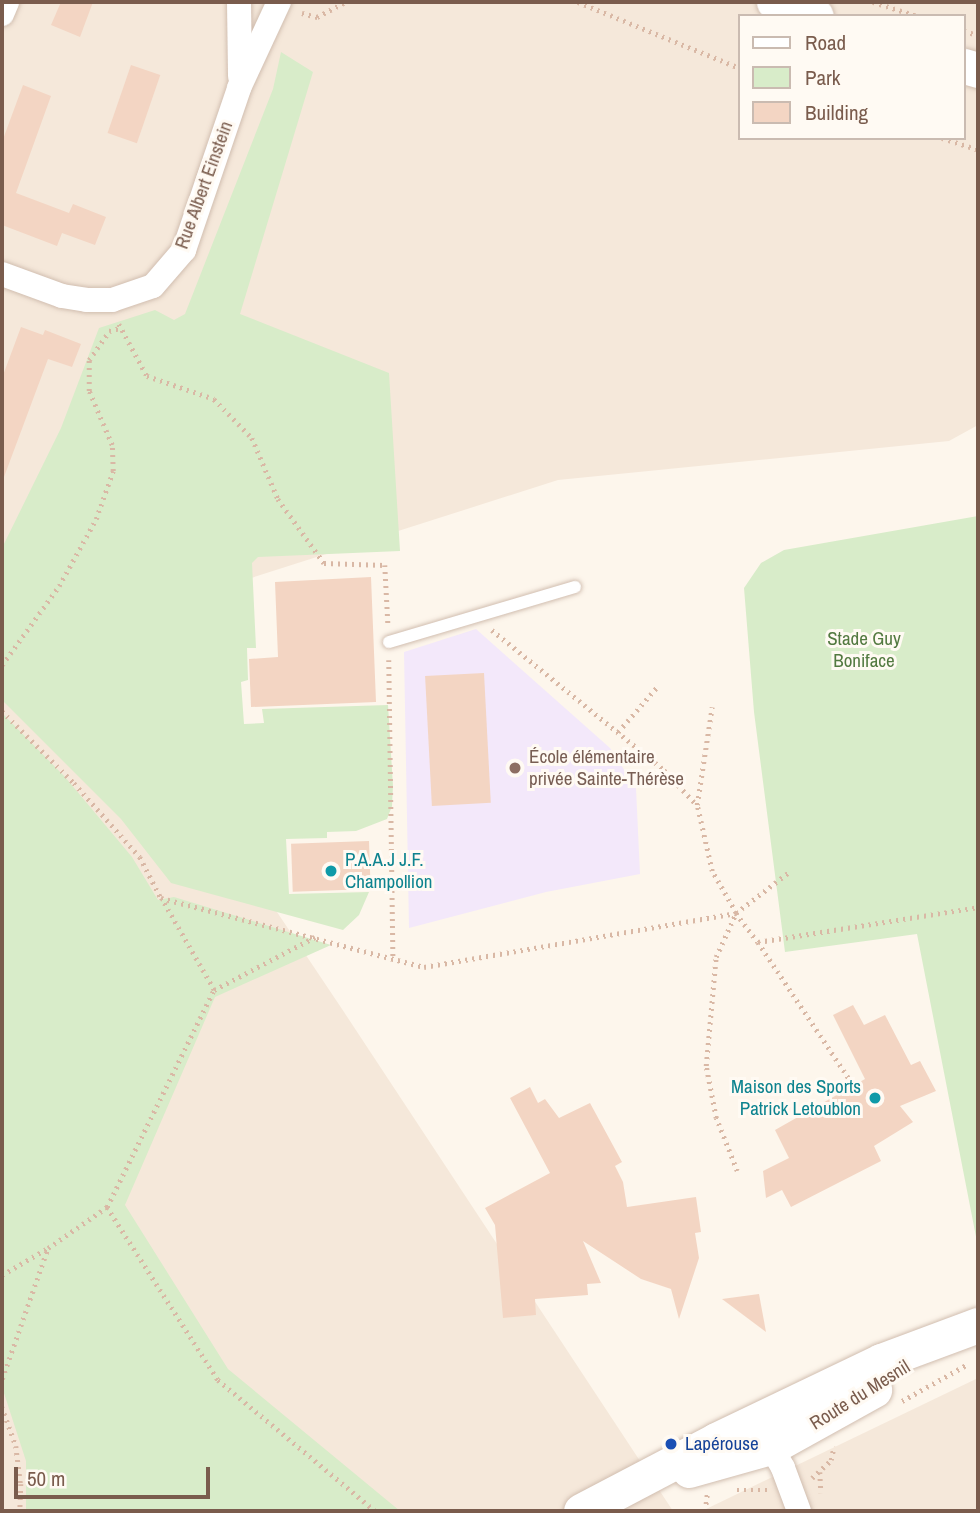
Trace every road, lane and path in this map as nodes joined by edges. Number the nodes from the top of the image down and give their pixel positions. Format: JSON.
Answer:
{"nodes":[{"id":1,"x":7,"y":2,"type":"edge"},
{"id":2,"x":239,"y":2,"type":"edge"},
{"id":3,"x":345,"y":2,"type":"edge"},
{"id":4,"x":578,"y":2,"type":"edge"},
{"id":5,"x":774,"y":2,"type":"edge"},
{"id":6,"x":873,"y":2,"type":"edge"},
{"id":7,"x":289,"y":7,"type":"edge"},
{"id":8,"x":2,"y":14,"type":"edge"},
{"id":9,"x":810,"y":14,"type":"edge"},
{"id":10,"x":911,"y":14,"type":"edge"},
{"id":11,"x":738,"y":67,"type":"edge"},
{"id":12,"x":239,"y":88,"type":"junction"},
{"id":13,"x":949,"y":140,"type":"edge"},
{"id":14,"x":978,"y":149,"type":"edge"},
{"id":15,"x":2,"y":274,"type":"edge"},
{"id":16,"x":112,"y":300,"type":"junction"},
{"id":17,"x":120,"y":328,"type":"junction"},
{"id":18,"x":575,"y":587,"type":"dead end"},
{"id":19,"x":475,"y":617,"type":"junction"},
{"id":20,"x":389,"y":642,"type":"junction"},
{"id":21,"x":2,"y":665,"type":"edge"},
{"id":22,"x":657,"y":687,"type":"dead end"},
{"id":23,"x":712,"y":707,"type":"dead end"},
{"id":24,"x":2,"y":711,"type":"edge"},
{"id":25,"x":618,"y":732,"type":"junction"},
{"id":26,"x":697,"y":805,"type":"junction"},
{"id":27,"x":789,"y":872,"type":"dead end"},
{"id":28,"x":161,"y":898,"type":"junction"},
{"id":29,"x":978,"y":906,"type":"edge"},
{"id":30,"x":736,"y":913,"type":"junction"},
{"id":31,"x":315,"y":937,"type":"junction"},
{"id":32,"x":758,"y":942,"type":"junction"},
{"id":33,"x":393,"y":958,"type":"junction"},
{"id":34,"x":214,"y":990,"type":"junction"},
{"id":35,"x":853,"y":1086,"type":"dead end"},
{"id":36,"x":737,"y":1171,"type":"dead end"},
{"id":37,"x":107,"y":1207,"type":"junction"},
{"id":38,"x":48,"y":1248,"type":"junction"},
{"id":39,"x":2,"y":1275,"type":"edge"},
{"id":40,"x":978,"y":1325,"type":"edge"},
{"id":41,"x":946,"y":1338,"type":"junction"},
{"id":42,"x":850,"y":1378,"type":"junction"},
{"id":43,"x":2,"y":1379,"type":"edge"},
{"id":44,"x":2,"y":1407,"type":"edge"},
{"id":45,"x":771,"y":1447,"type":"junction"},
{"id":46,"x":641,"y":1481,"type":"junction"},
{"id":47,"x":707,"y":1490,"type":"dead end"},
{"id":48,"x":20,"y":1511,"type":"edge"},
{"id":49,"x":376,"y":1511,"type":"edge"},
{"id":50,"x":581,"y":1511,"type":"edge"},
{"id":51,"x":705,"y":1511,"type":"edge"},
{"id":52,"x":799,"y":1511,"type":"edge"}],
"edges":[{"from":1,"to":8,"type":"street"},
{"from":2,"to":12,"type":"street"},
{"from":3,"to":7,"type":"path"},
{"from":4,"to":11,"type":"path"},
{"from":5,"to":9,"type":"street"},
{"from":6,"to":10,"type":"path"},
{"from":7,"to":12,"type":"street"},
{"from":12,"to":16,"type":"street","name":"Rue Albert Einstein"},
{"from":13,"to":14,"type":"path"},
{"from":15,"to":16,"type":"street","name":"Rue Albert Einstein"},
{"from":16,"to":17,"type":"path"},
{"from":17,"to":20,"type":"path"},
{"from":17,"to":21,"type":"path"},
{"from":18,"to":19,"type":"lane"},
{"from":19,"to":20,"type":"lane"},
{"from":19,"to":25,"type":"path"},
{"from":20,"to":33,"type":"path"},
{"from":22,"to":25,"type":"path"},
{"from":23,"to":26,"type":"path"},
{"from":24,"to":28,"type":"path"},
{"from":25,"to":26,"type":"path"},
{"from":26,"to":30,"type":"path"},
{"from":27,"to":30,"type":"path"},
{"from":28,"to":31,"type":"path"},
{"from":28,"to":34,"type":"path"},
{"from":29,"to":32,"type":"path"},
{"from":30,"to":32,"type":"path"},
{"from":30,"to":33,"type":"path"},
{"from":30,"to":36,"type":"path"},
{"from":31,"to":33,"type":"path"},
{"from":31,"to":34,"type":"path"},
{"from":32,"to":35,"type":"path"},
{"from":34,"to":37,"type":"path"},
{"from":37,"to":38,"type":"path"},
{"from":37,"to":49,"type":"path"},
{"from":38,"to":39,"type":"path"},
{"from":38,"to":43,"type":"path"},
{"from":40,"to":41,"type":"street","name":"Route du Mesnil"},
{"from":41,"to":42,"type":"street","name":"Route du Mesnil"},
{"from":41,"to":45,"type":"street","name":"Route du Mesnil"},
{"from":42,"to":45,"type":"street","name":"Route du Mesnil"},
{"from":42,"to":46,"type":"street","name":"Route du Mesnil"},
{"from":44,"to":48,"type":"path"},
{"from":45,"to":46,"type":"street","name":"Route du Mesnil"},
{"from":45,"to":52,"type":"street"},
{"from":46,"to":50,"type":"street","name":"Route du Mesnil"},
{"from":47,"to":51,"type":"path"}]}
